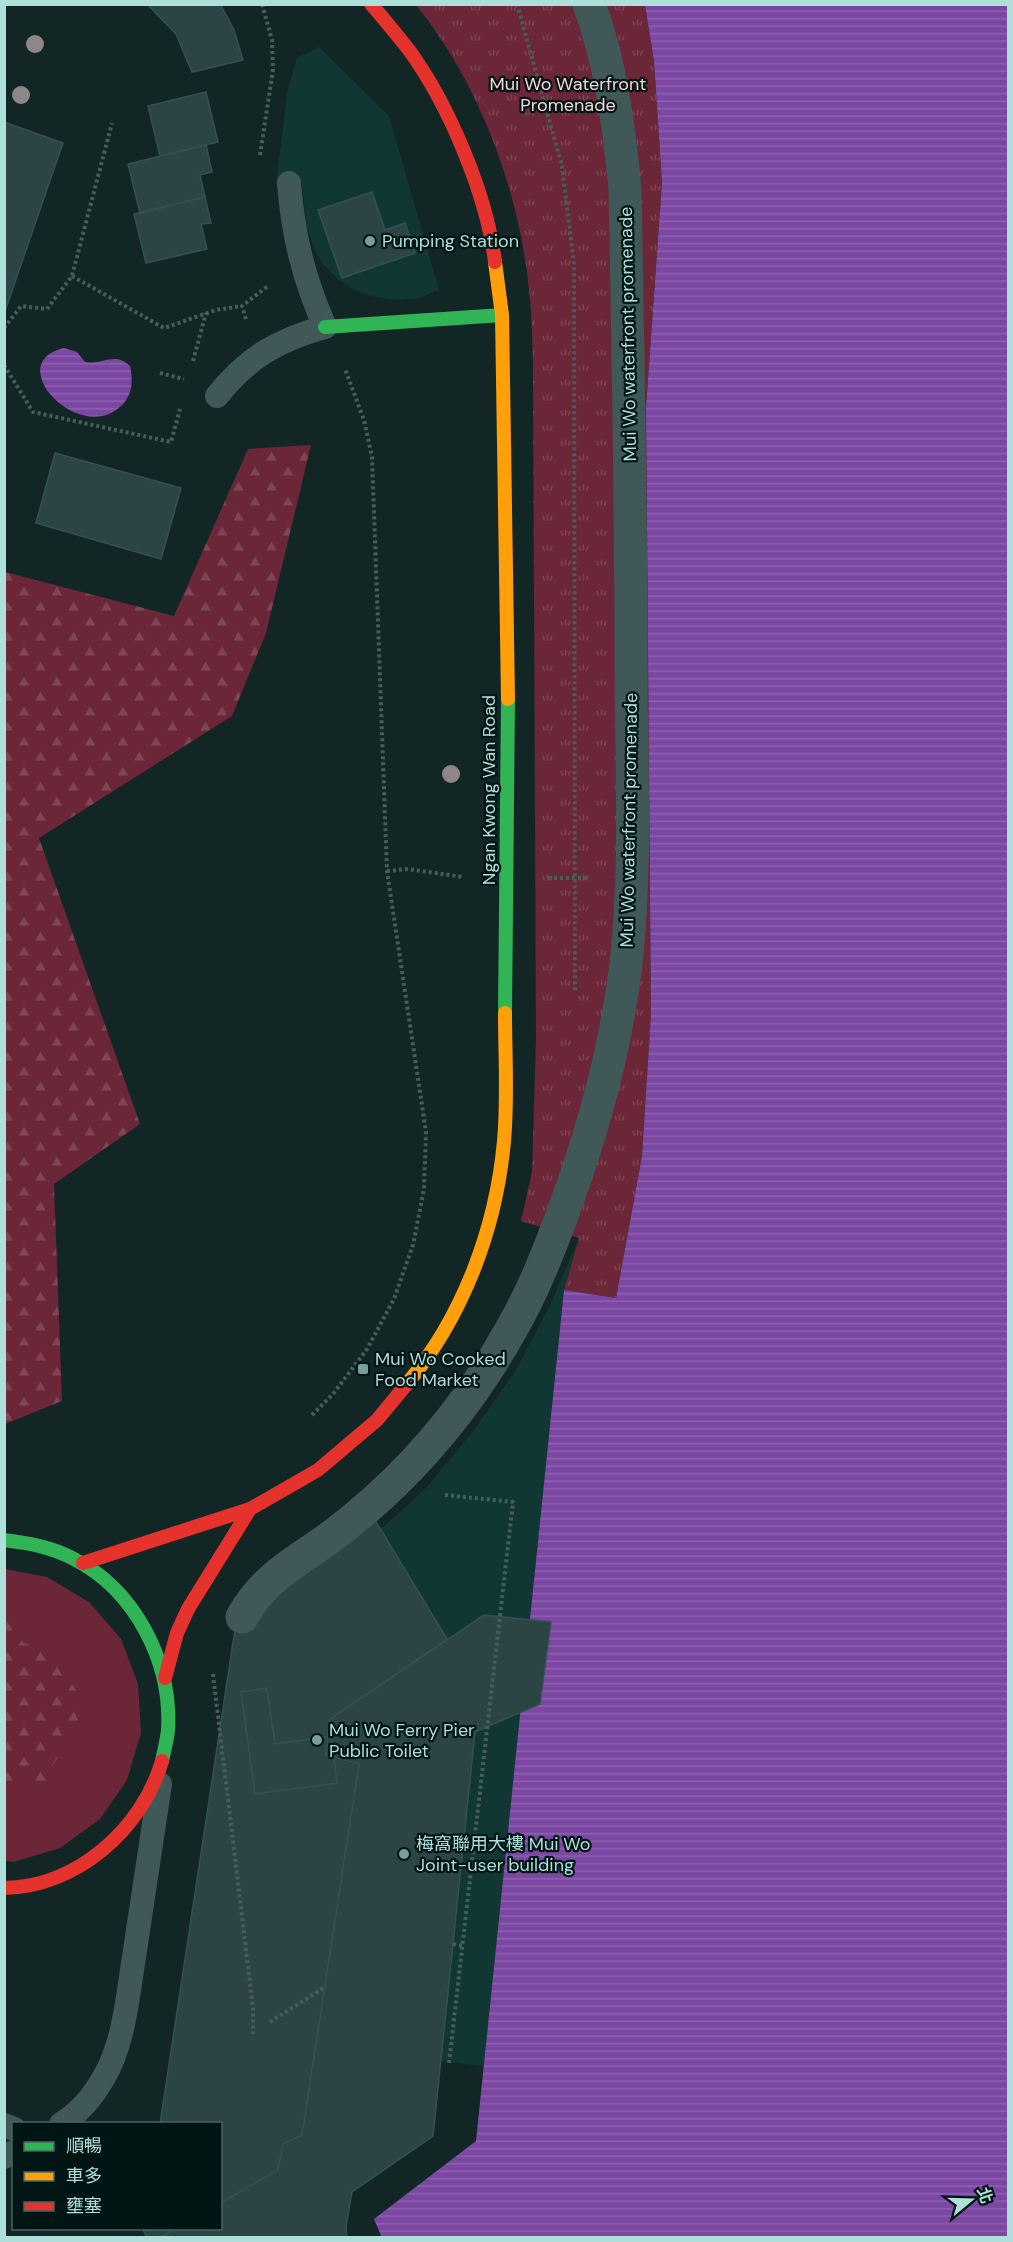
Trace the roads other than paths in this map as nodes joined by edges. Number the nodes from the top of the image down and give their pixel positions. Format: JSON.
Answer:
{"nodes":[{"id":1,"x":371,"y":4,"type":"edge"},
{"id":2,"x":589,"y":4,"type":"edge"},
{"id":3,"x":289,"y":183,"type":"dead end"},
{"id":4,"x":502,"y":315,"type":"junction"},
{"id":5,"x":325,"y":327,"type":"junction"},
{"id":6,"x":217,"y":396,"type":"dead end"},
{"id":7,"x":250,"y":1509,"type":"junction"},
{"id":8,"x":4,"y":1540,"type":"edge"},
{"id":9,"x":83,"y":1563,"type":"junction"},
{"id":10,"x":242,"y":1617,"type":"dead end"},
{"id":11,"x":165,"y":1678,"type":"junction"},
{"id":12,"x":166,"y":1746,"type":"junction"},
{"id":13,"x":4,"y":1888,"type":"edge"},
{"id":14,"x":64,"y":2122,"type":"edge"}],
"edges":[{"from":1,"to":4,"type":"street","name":"Ngan Kwong Wan Road"},
{"from":2,"to":10,"type":"street","name":"Mui Wo waterfront promenade"},
{"from":3,"to":5,"type":"lane"},
{"from":4,"to":5,"type":"street"},
{"from":4,"to":7,"type":"street","name":"Ngan Kwong Wan Road"},
{"from":5,"to":6,"type":"lane"},
{"from":7,"to":9,"type":"street","name":"Ngan Kwong Wan Road"},
{"from":7,"to":11,"type":"street","name":"Ngan Kwong Wan Road"},
{"from":8,"to":9,"type":"street"},
{"from":9,"to":11,"type":"street"},
{"from":11,"to":12,"type":"street"},
{"from":12,"to":13,"type":"street"},
{"from":12,"to":14,"type":"lane"}]}
